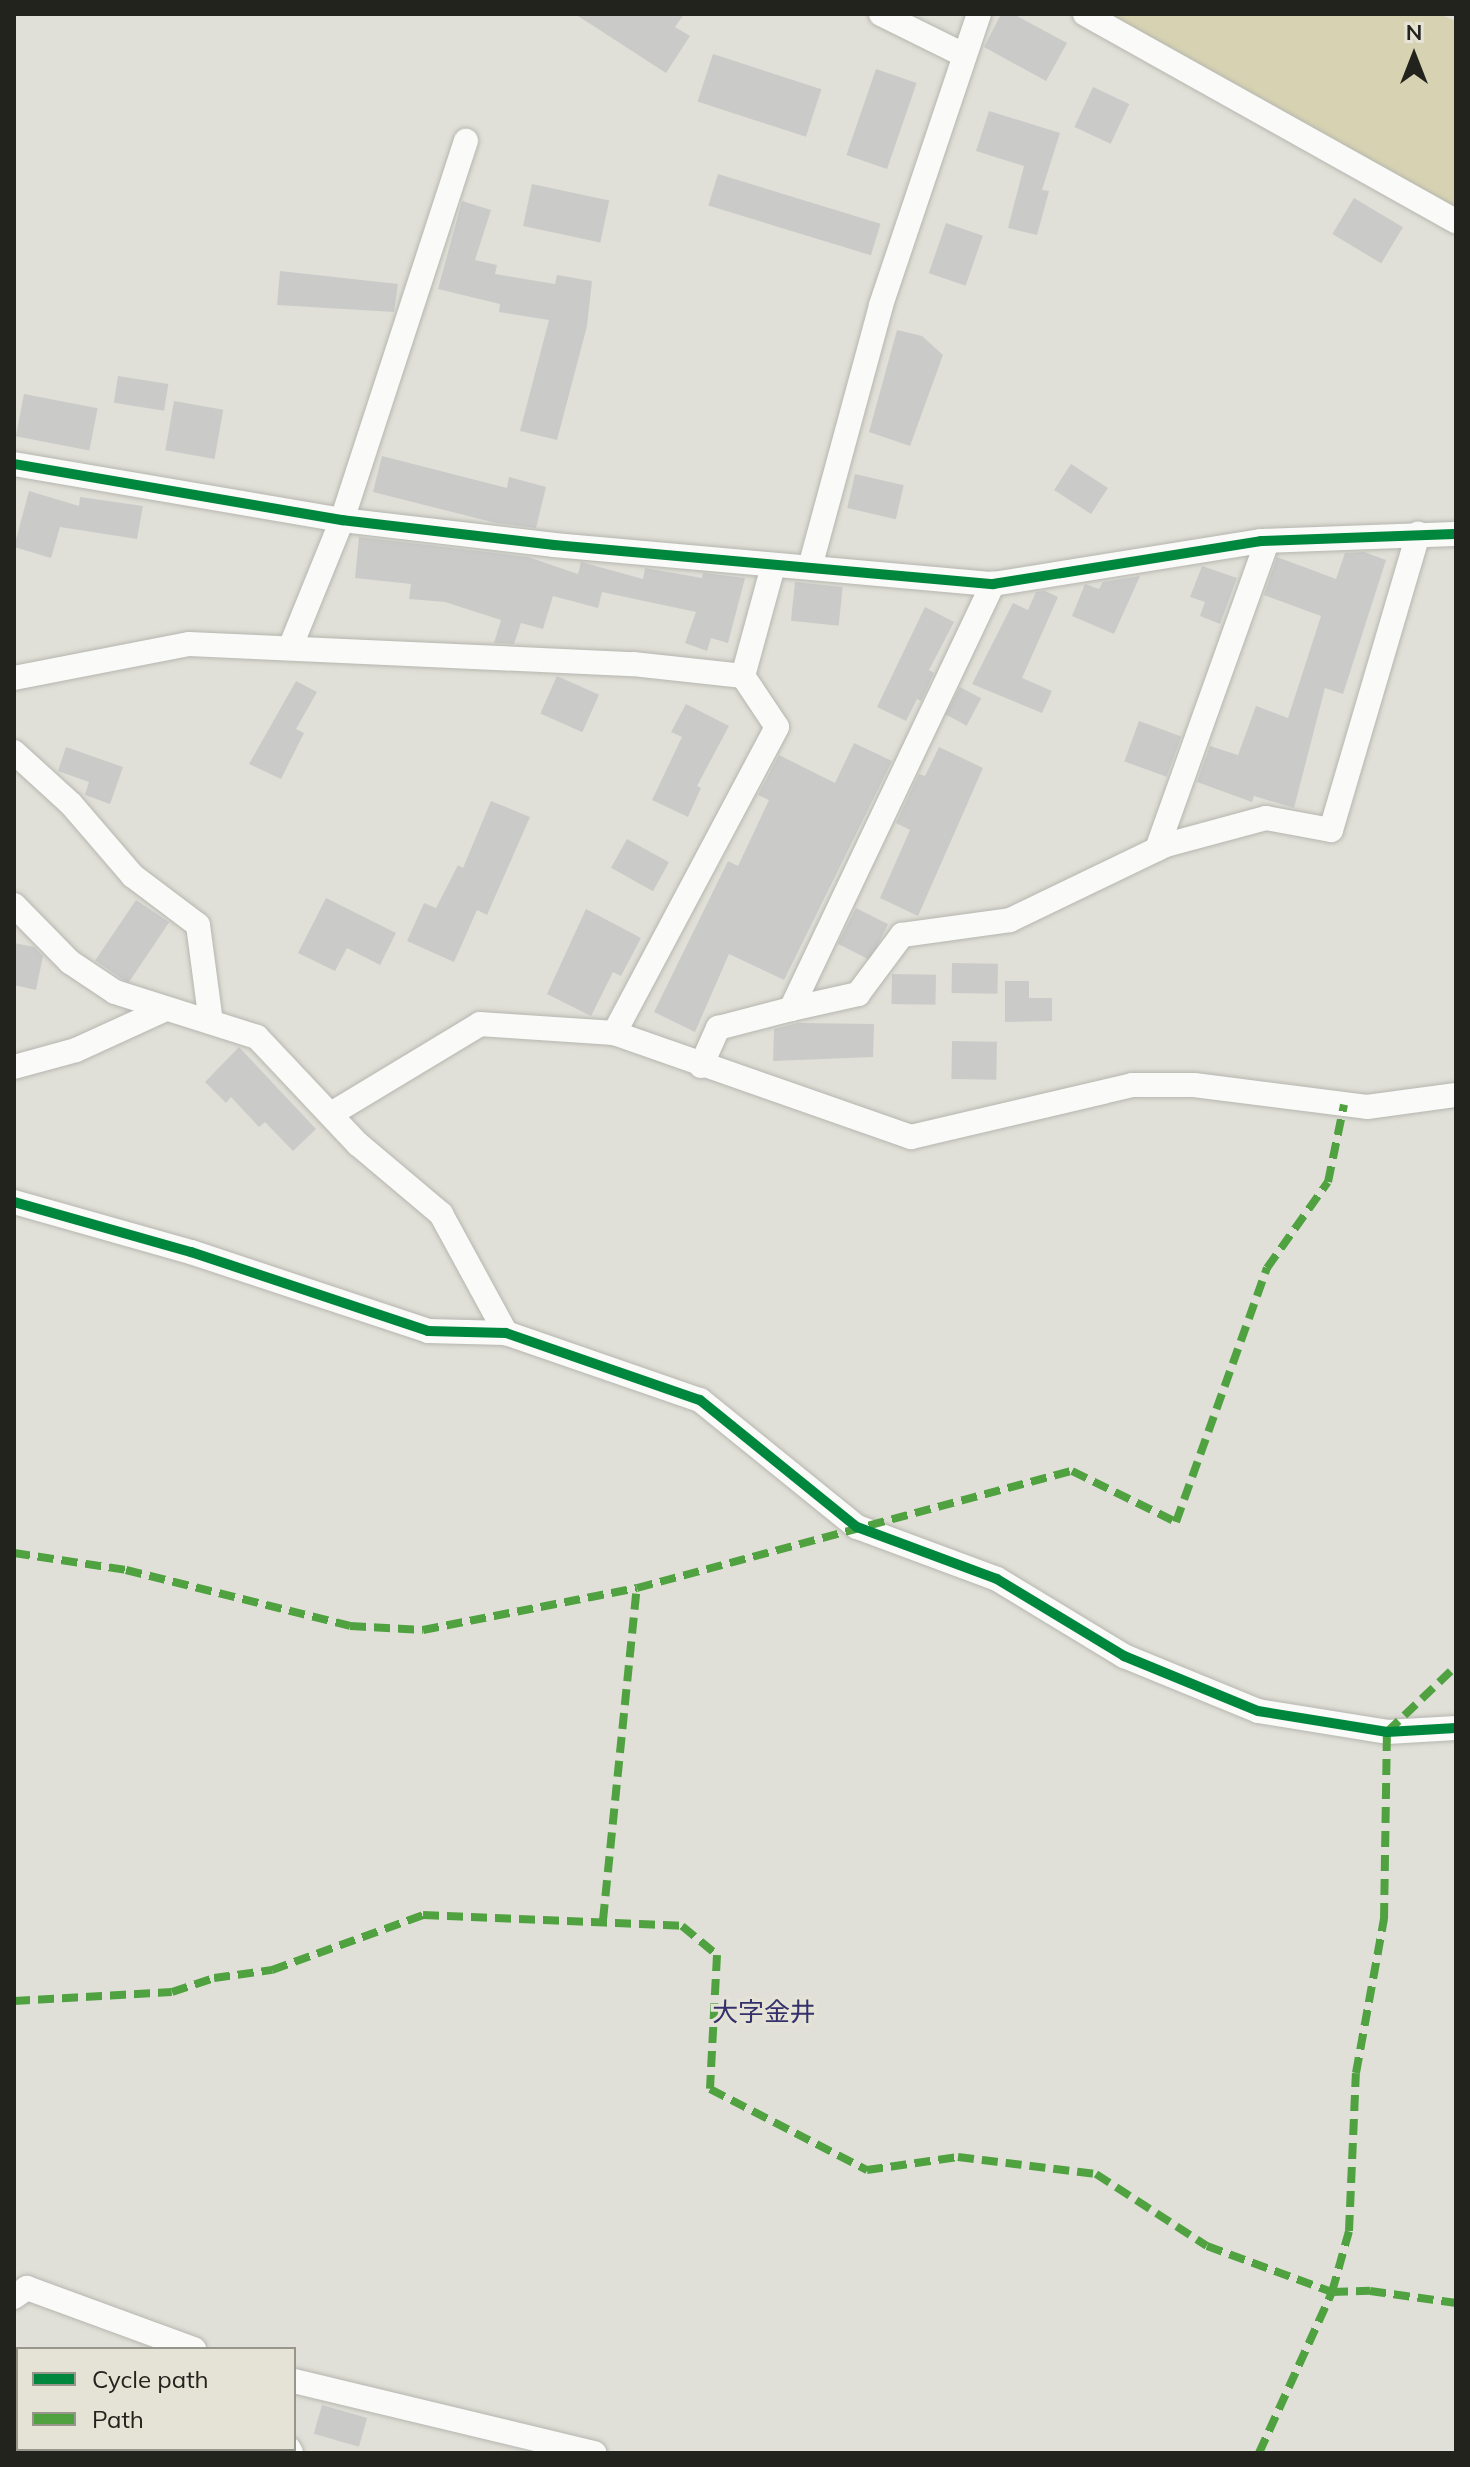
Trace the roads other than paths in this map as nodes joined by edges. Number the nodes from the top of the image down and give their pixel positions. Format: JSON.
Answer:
{"nodes":[{"id":1,"x":881,"y":14,"type":"edge"},
{"id":2,"x":979,"y":14,"type":"edge"},
{"id":3,"x":1085,"y":14,"type":"edge"},
{"id":4,"x":962,"y":54,"type":"junction"},
{"id":5,"x":466,"y":141,"type":"dead end"},
{"id":6,"x":1456,"y":221,"type":"edge"},
{"id":7,"x":14,"y":464,"type":"edge"},
{"id":8,"x":342,"y":520,"type":"junction"},
{"id":9,"x":1418,"y":534,"type":"junction"},
{"id":10,"x":1456,"y":534,"type":"edge"},
{"id":11,"x":1267,"y":541,"type":"junction"},
{"id":12,"x":773,"y":566,"type":"junction"},
{"id":13,"x":810,"y":567,"type":"junction"},
{"id":14,"x":993,"y":584,"type":"junction"},
{"id":15,"x":290,"y":648,"type":"junction"},
{"id":16,"x":743,"y":676,"type":"junction"},
{"id":17,"x":14,"y":678,"type":"edge"},
{"id":18,"x":14,"y":752,"type":"edge"},
{"id":19,"x":1157,"y":849,"type":"junction"},
{"id":20,"x":14,"y":905,"type":"edge"},
{"id":21,"x":166,"y":1009,"type":"junction"},
{"id":22,"x":791,"y":1009,"type":"junction"},
{"id":23,"x":211,"y":1022,"type":"junction"},
{"id":24,"x":614,"y":1033,"type":"junction"},
{"id":25,"x":701,"y":1066,"type":"junction"},
{"id":26,"x":14,"y":1067,"type":"edge"},
{"id":27,"x":1456,"y":1095,"type":"edge"},
{"id":28,"x":331,"y":1114,"type":"junction"},
{"id":29,"x":14,"y":1202,"type":"edge"},
{"id":30,"x":506,"y":1333,"type":"junction"},
{"id":31,"x":1456,"y":1728,"type":"edge"},
{"id":32,"x":18,"y":2286,"type":"edge"},
{"id":33,"x":188,"y":2347,"type":"edge"},
{"id":34,"x":296,"y":2381,"type":"edge"},
{"id":35,"x":594,"y":2453,"type":"edge"}],
"edges":[{"from":1,"to":4,"type":"street"},
{"from":2,"to":4,"type":"street"},
{"from":3,"to":6,"type":"street"},
{"from":4,"to":13,"type":"street"},
{"from":5,"to":8,"type":"street"},
{"from":7,"to":8,"type":"street"},
{"from":8,"to":12,"type":"street"},
{"from":8,"to":15,"type":"street"},
{"from":9,"to":10,"type":"street"},
{"from":9,"to":11,"type":"street"},
{"from":9,"to":19,"type":"street"},
{"from":11,"to":14,"type":"street"},
{"from":11,"to":19,"type":"street"},
{"from":12,"to":13,"type":"street"},
{"from":12,"to":16,"type":"street"},
{"from":13,"to":14,"type":"street"},
{"from":14,"to":22,"type":"street"},
{"from":15,"to":16,"type":"street"},
{"from":15,"to":17,"type":"street"},
{"from":16,"to":24,"type":"street"},
{"from":18,"to":23,"type":"street"},
{"from":19,"to":22,"type":"street"},
{"from":20,"to":21,"type":"street"},
{"from":21,"to":23,"type":"street"},
{"from":21,"to":26,"type":"street"},
{"from":22,"to":25,"type":"street"},
{"from":23,"to":28,"type":"street"},
{"from":24,"to":25,"type":"street"},
{"from":24,"to":28,"type":"street"},
{"from":25,"to":27,"type":"street"},
{"from":28,"to":30,"type":"street"},
{"from":29,"to":30,"type":"street"},
{"from":30,"to":31,"type":"street"},
{"from":32,"to":33,"type":"street"},
{"from":34,"to":35,"type":"street"}]}
